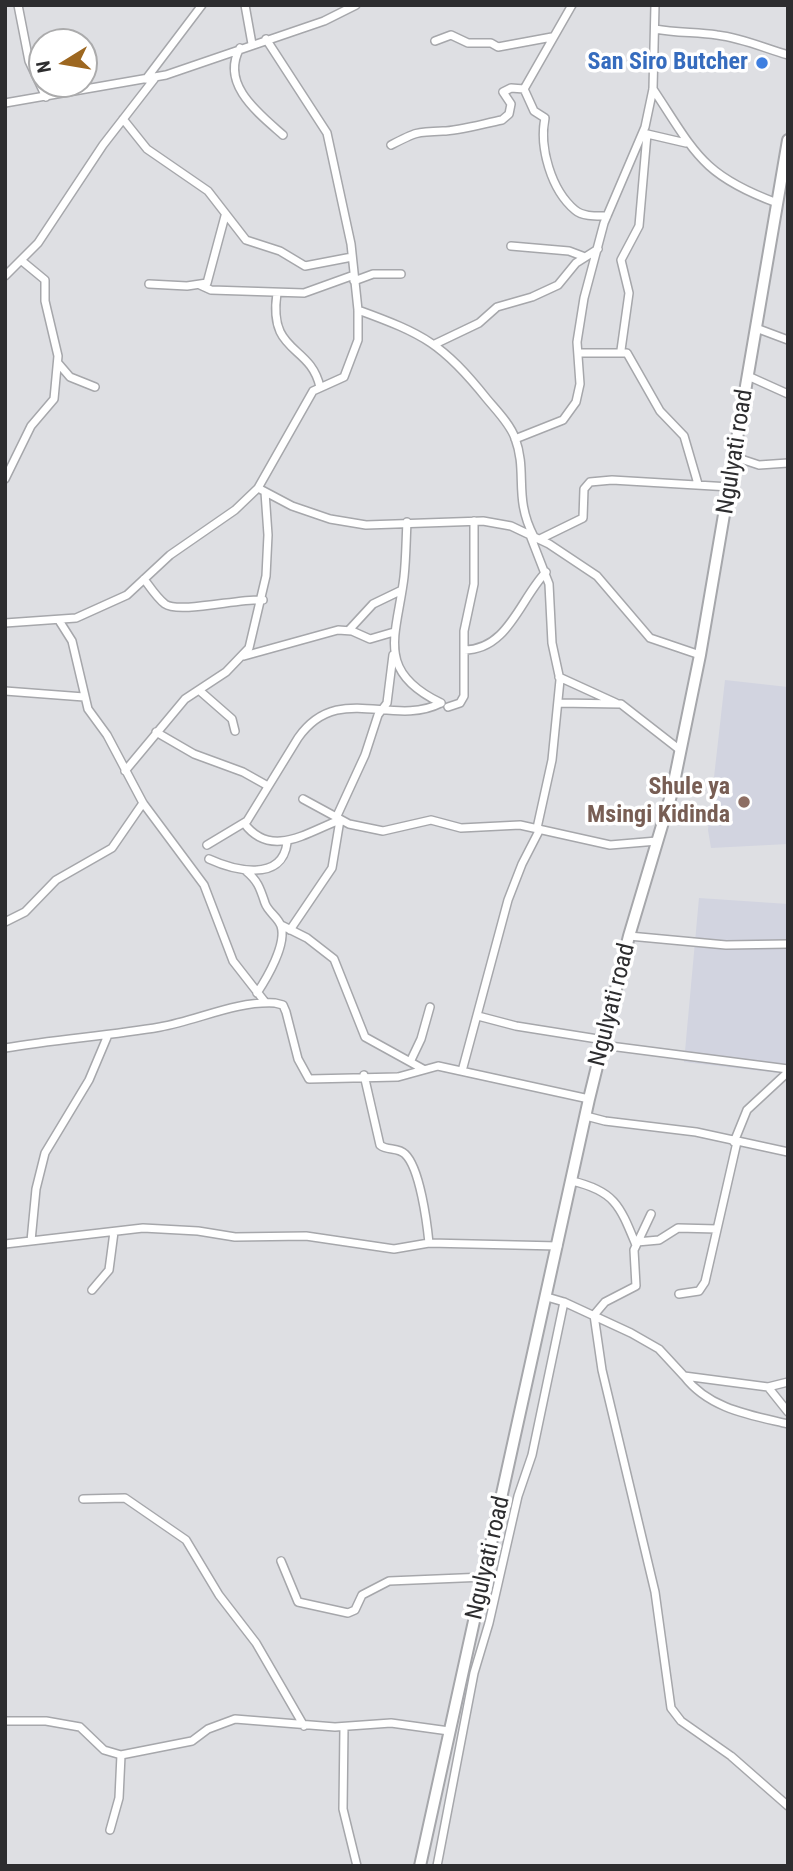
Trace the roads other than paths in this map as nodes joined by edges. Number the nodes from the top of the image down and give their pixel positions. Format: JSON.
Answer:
{"nodes":[{"id":1,"x":18,"y":5,"type":"edge"},
{"id":2,"x":202,"y":5,"type":"edge"},
{"id":3,"x":245,"y":5,"type":"edge"},
{"id":4,"x":356,"y":5,"type":"edge"},
{"id":5,"x":572,"y":5,"type":"edge"},
{"id":6,"x":655,"y":5,"type":"edge"},
{"id":7,"x":655,"y":29,"type":"junction"},
{"id":8,"x":552,"y":37,"type":"junction"},
{"id":9,"x":266,"y":39,"type":"junction"},
{"id":10,"x":435,"y":41,"type":"dead end"},
{"id":11,"x":252,"y":44,"type":"junction"},
{"id":12,"x":240,"y":48,"type":"junction"},
{"id":13,"x":788,"y":55,"type":"edge"},
{"id":14,"x":28,"y":56,"type":"edge"},
{"id":15,"x":155,"y":78,"type":"junction"},
{"id":16,"x":146,"y":79,"type":"junction"},
{"id":17,"x":98,"y":88,"type":"edge"},
{"id":18,"x":524,"y":89,"type":"junction"},
{"id":19,"x":653,"y":89,"type":"junction"},
{"id":20,"x":39,"y":98,"type":"edge"},
{"id":21,"x":5,"y":103,"type":"edge"},
{"id":22,"x":123,"y":119,"type":"junction"},
{"id":23,"x":645,"y":134,"type":"junction"},
{"id":24,"x":283,"y":135,"type":"dead end"},
{"id":25,"x":788,"y":141,"type":"edge"},
{"id":26,"x":686,"y":143,"type":"junction"},
{"id":27,"x":391,"y":145,"type":"dead end"},
{"id":28,"x":781,"y":197,"type":"edge"},
{"id":29,"x":225,"y":216,"type":"junction"},
{"id":30,"x":607,"y":216,"type":"junction"},
{"id":31,"x":512,"y":246,"type":"dead end"},
{"id":32,"x":598,"y":249,"type":"junction"},
{"id":33,"x":352,"y":257,"type":"junction"},
{"id":34,"x":585,"y":257,"type":"junction"},
{"id":35,"x":22,"y":261,"type":"junction"},
{"id":36,"x":401,"y":274,"type":"dead end"},
{"id":37,"x":5,"y":276,"type":"edge"},
{"id":38,"x":354,"y":278,"type":"junction"},
{"id":39,"x":149,"y":284,"type":"dead end"},
{"id":40,"x":200,"y":285,"type":"junction"},
{"id":41,"x":277,"y":293,"type":"junction"},
{"id":42,"x":358,"y":310,"type":"junction"},
{"id":43,"x":756,"y":328,"type":"junction"},
{"id":44,"x":788,"y":340,"type":"edge"},
{"id":45,"x":435,"y":344,"type":"junction"},
{"id":46,"x":621,"y":350,"type":"junction"},
{"id":47,"x":578,"y":353,"type":"junction"},
{"id":48,"x":58,"y":363,"type":"junction"},
{"id":49,"x":748,"y":376,"type":"junction"},
{"id":50,"x":95,"y":387,"type":"dead end"},
{"id":51,"x":320,"y":387,"type":"junction"},
{"id":52,"x":788,"y":394,"type":"edge"},
{"id":53,"x":515,"y":439,"type":"junction"},
{"id":54,"x":735,"y":457,"type":"junction"},
{"id":55,"x":788,"y":463,"type":"edge"},
{"id":56,"x":5,"y":479,"type":"edge"},
{"id":57,"x":698,"y":484,"type":"junction"},
{"id":58,"x":730,"y":487,"type":"junction"},
{"id":59,"x":262,"y":490,"type":"junction"},
{"id":60,"x":407,"y":522,"type":"junction"},
{"id":61,"x":474,"y":522,"type":"junction"},
{"id":62,"x":534,"y":537,"type":"junction"},
{"id":63,"x":545,"y":572,"type":"junction"},
{"id":64,"x":144,"y":579,"type":"junction"},
{"id":65,"x":402,"y":590,"type":"junction"},
{"id":66,"x":263,"y":600,"type":"junction"},
{"id":67,"x":60,"y":622,"type":"junction"},
{"id":68,"x":5,"y":623,"type":"edge"},
{"id":69,"x":349,"y":630,"type":"junction"},
{"id":70,"x":394,"y":632,"type":"junction"},
{"id":71,"x":464,"y":650,"type":"junction"},
{"id":72,"x":393,"y":654,"type":"junction"},
{"id":73,"x":701,"y":655,"type":"junction"},
{"id":74,"x":242,"y":657,"type":"junction"},
{"id":75,"x":559,"y":677,"type":"junction"},
{"id":76,"x":5,"y":691,"type":"edge"},
{"id":77,"x":200,"y":691,"type":"junction"},
{"id":78,"x":84,"y":697,"type":"junction"},
{"id":79,"x":616,"y":703,"type":"junction"},
{"id":80,"x":558,"y":704,"type":"junction"},
{"id":81,"x":449,"y":707,"type":"dead end"},
{"id":82,"x":383,"y":709,"type":"junction"},
{"id":83,"x":235,"y":731,"type":"dead end"},
{"id":84,"x":156,"y":732,"type":"junction"},
{"id":85,"x":680,"y":750,"type":"junction"},
{"id":86,"x":125,"y":771,"type":"junction"},
{"id":87,"x":268,"y":786,"type":"junction"},
{"id":88,"x":303,"y":799,"type":"dead end"},
{"id":89,"x":143,"y":803,"type":"junction"},
{"id":90,"x":338,"y":819,"type":"junction"},
{"id":91,"x":244,"y":823,"type":"junction"},
{"id":92,"x":538,"y":829,"type":"junction"},
{"id":93,"x":657,"y":841,"type":"junction"},
{"id":94,"x":287,"y":843,"type":"junction"},
{"id":95,"x":207,"y":845,"type":"dead end"},
{"id":96,"x":209,"y":859,"type":"dead end"},
{"id":97,"x":246,"y":870,"type":"junction"},
{"id":98,"x":5,"y":922,"type":"edge"},
{"id":99,"x":281,"y":925,"type":"junction"},
{"id":100,"x":290,"y":930,"type":"junction"},
{"id":101,"x":629,"y":936,"type":"junction"},
{"id":102,"x":788,"y":944,"type":"edge"},
{"id":103,"x":257,"y":993,"type":"junction"},
{"id":104,"x":265,"y":1002,"type":"junction"},
{"id":105,"x":430,"y":1007,"type":"dead end"},
{"id":106,"x":478,"y":1016,"type":"junction"},
{"id":107,"x":108,"y":1035,"type":"junction"},
{"id":108,"x":603,"y":1042,"type":"junction"},
{"id":109,"x":5,"y":1048,"type":"edge"},
{"id":110,"x":411,"y":1060,"type":"junction"},
{"id":111,"x":423,"y":1069,"type":"junction"},
{"id":112,"x":462,"y":1071,"type":"junction"},
{"id":113,"x":788,"y":1071,"type":"edge"},
{"id":114,"x":364,"y":1075,"type":"junction"},
{"id":115,"x":589,"y":1099,"type":"junction"},
{"id":116,"x":586,"y":1116,"type":"junction"},
{"id":117,"x":736,"y":1142,"type":"junction"},
{"id":118,"x":788,"y":1152,"type":"edge"},
{"id":119,"x":572,"y":1181,"type":"junction"},
{"id":120,"x":651,"y":1214,"type":"dead end"},
{"id":121,"x":717,"y":1229,"type":"junction"},
{"id":122,"x":114,"y":1232,"type":"junction"},
{"id":123,"x":31,"y":1241,"type":"junction"},
{"id":124,"x":429,"y":1243,"type":"junction"},
{"id":125,"x":636,"y":1243,"type":"junction"},
{"id":126,"x":5,"y":1244,"type":"edge"},
{"id":127,"x":559,"y":1246,"type":"junction"},
{"id":128,"x":92,"y":1290,"type":"dead end"},
{"id":129,"x":679,"y":1294,"type":"dead end"},
{"id":130,"x":547,"y":1297,"type":"junction"},
{"id":131,"x":564,"y":1301,"type":"junction"},
{"id":132,"x":594,"y":1315,"type":"junction"},
{"id":133,"x":684,"y":1376,"type":"junction"},
{"id":134,"x":788,"y":1382,"type":"edge"},
{"id":135,"x":768,"y":1387,"type":"junction"},
{"id":136,"x":788,"y":1412,"type":"edge"},
{"id":137,"x":788,"y":1424,"type":"edge"},
{"id":138,"x":83,"y":1499,"type":"dead end"},
{"id":139,"x":281,"y":1561,"type":"dead end"},
{"id":140,"x":485,"y":1577,"type":"junction"},
{"id":141,"x":5,"y":1721,"type":"edge"},
{"id":142,"x":304,"y":1726,"type":"junction"},
{"id":143,"x":344,"y":1727,"type":"junction"},
{"id":144,"x":449,"y":1731,"type":"junction"},
{"id":145,"x":121,"y":1755,"type":"junction"},
{"id":146,"x":788,"y":1807,"type":"edge"},
{"id":147,"x":110,"y":1830,"type":"dead end"},
{"id":148,"x":357,"y":1866,"type":"edge"},
{"id":149,"x":420,"y":1866,"type":"edge"},
{"id":150,"x":438,"y":1866,"type":"edge"}],
"edges":[{"from":1,"to":14,"type":"street"},
{"from":2,"to":16,"type":"street"},
{"from":3,"to":11,"type":"street"},
{"from":4,"to":9,"type":"street"},
{"from":5,"to":8,"type":"street"},
{"from":6,"to":7,"type":"street"},
{"from":7,"to":13,"type":"street"},
{"from":7,"to":19,"type":"street"},
{"from":8,"to":10,"type":"street"},
{"from":8,"to":18,"type":"street"},
{"from":9,"to":11,"type":"street"},
{"from":9,"to":33,"type":"street"},
{"from":11,"to":12,"type":"street"},
{"from":12,"to":15,"type":"street"},
{"from":12,"to":24,"type":"street"},
{"from":15,"to":16,"type":"street"},
{"from":15,"to":22,"type":"street"},
{"from":16,"to":17,"type":"street"},
{"from":18,"to":27,"type":"street"},
{"from":18,"to":30,"type":"street"},
{"from":19,"to":23,"type":"street"},
{"from":19,"to":26,"type":"street"},
{"from":20,"to":21,"type":"street"},
{"from":22,"to":29,"type":"street"},
{"from":22,"to":35,"type":"street"},
{"from":23,"to":26,"type":"street"},
{"from":23,"to":30,"type":"street"},
{"from":23,"to":46,"type":"street"},
{"from":25,"to":28,"type":"main road","name":"Ngulyati road"},
{"from":26,"to":28,"type":"street"},
{"from":28,"to":43,"type":"main road","name":"Ngulyati road"},
{"from":29,"to":33,"type":"street"},
{"from":29,"to":40,"type":"street"},
{"from":30,"to":32,"type":"street"},
{"from":31,"to":34,"type":"street"},
{"from":32,"to":34,"type":"street"},
{"from":32,"to":47,"type":"street"},
{"from":33,"to":38,"type":"street"},
{"from":34,"to":45,"type":"street"},
{"from":35,"to":37,"type":"street"},
{"from":35,"to":48,"type":"street"},
{"from":36,"to":38,"type":"street"},
{"from":38,"to":41,"type":"street"},
{"from":38,"to":42,"type":"street"},
{"from":39,"to":40,"type":"street"},
{"from":40,"to":41,"type":"street"},
{"from":41,"to":51,"type":"street"},
{"from":42,"to":45,"type":"street"},
{"from":42,"to":51,"type":"street"},
{"from":43,"to":44,"type":"street"},
{"from":43,"to":49,"type":"main road","name":"Ngulyati road"},
{"from":45,"to":53,"type":"street"},
{"from":46,"to":47,"type":"street"},
{"from":46,"to":57,"type":"street"},
{"from":47,"to":53,"type":"street"},
{"from":48,"to":50,"type":"street"},
{"from":48,"to":56,"type":"street"},
{"from":49,"to":52,"type":"street"},
{"from":49,"to":54,"type":"main road","name":"Ngulyati road"},
{"from":51,"to":59,"type":"street"},
{"from":53,"to":62,"type":"street"},
{"from":54,"to":55,"type":"street"},
{"from":54,"to":58,"type":"main road","name":"Ngulyati road"},
{"from":57,"to":58,"type":"street"},
{"from":57,"to":62,"type":"street"},
{"from":58,"to":73,"type":"main road","name":"Ngulyati road"},
{"from":59,"to":60,"type":"street"},
{"from":59,"to":64,"type":"street"},
{"from":59,"to":66,"type":"street"},
{"from":60,"to":61,"type":"street"},
{"from":60,"to":65,"type":"street"},
{"from":61,"to":62,"type":"street"},
{"from":61,"to":71,"type":"street"},
{"from":62,"to":63,"type":"street"},
{"from":62,"to":73,"type":"street"},
{"from":63,"to":71,"type":"street"},
{"from":63,"to":75,"type":"street"},
{"from":64,"to":66,"type":"street"},
{"from":64,"to":67,"type":"street"},
{"from":65,"to":69,"type":"street"},
{"from":65,"to":70,"type":"street"},
{"from":66,"to":74,"type":"street"},
{"from":67,"to":68,"type":"street"},
{"from":67,"to":78,"type":"street"},
{"from":69,"to":70,"type":"street"},
{"from":69,"to":74,"type":"street"},
{"from":70,"to":72,"type":"street"},
{"from":71,"to":81,"type":"street"},
{"from":72,"to":82,"type":"street"},
{"from":72,"to":82,"type":"street"},
{"from":73,"to":85,"type":"main road","name":"Ngulyati road"},
{"from":74,"to":77,"type":"street"},
{"from":75,"to":79,"type":"street"},
{"from":75,"to":80,"type":"street"},
{"from":76,"to":78,"type":"street"},
{"from":77,"to":83,"type":"street"},
{"from":77,"to":84,"type":"street"},
{"from":78,"to":86,"type":"street"},
{"from":79,"to":80,"type":"street"},
{"from":79,"to":85,"type":"street"},
{"from":80,"to":92,"type":"street"},
{"from":82,"to":87,"type":"street"},
{"from":82,"to":90,"type":"street"},
{"from":84,"to":86,"type":"street"},
{"from":84,"to":87,"type":"street"},
{"from":85,"to":93,"type":"main road","name":"Ngulyati road"},
{"from":86,"to":89,"type":"street"},
{"from":87,"to":91,"type":"street"},
{"from":88,"to":90,"type":"street"},
{"from":89,"to":98,"type":"street"},
{"from":89,"to":103,"type":"street"},
{"from":90,"to":92,"type":"street"},
{"from":90,"to":94,"type":"street"},
{"from":90,"to":100,"type":"street"},
{"from":91,"to":94,"type":"street"},
{"from":91,"to":95,"type":"street"},
{"from":92,"to":93,"type":"street"},
{"from":92,"to":106,"type":"street"},
{"from":93,"to":101,"type":"main road","name":"Ngulyati road"},
{"from":94,"to":97,"type":"street"},
{"from":96,"to":97,"type":"street"},
{"from":97,"to":99,"type":"street"},
{"from":99,"to":100,"type":"street"},
{"from":99,"to":103,"type":"street"},
{"from":100,"to":110,"type":"street"},
{"from":101,"to":102,"type":"street"},
{"from":101,"to":108,"type":"main road","name":"Ngulyati road"},
{"from":103,"to":104,"type":"street"},
{"from":104,"to":107,"type":"street"},
{"from":104,"to":114,"type":"street"},
{"from":105,"to":110,"type":"street"},
{"from":106,"to":108,"type":"street"},
{"from":106,"to":112,"type":"street"},
{"from":107,"to":109,"type":"street"},
{"from":107,"to":123,"type":"street"},
{"from":108,"to":113,"type":"street"},
{"from":108,"to":115,"type":"main road","name":"Ngulyati road"},
{"from":110,"to":111,"type":"street"},
{"from":111,"to":112,"type":"street"},
{"from":111,"to":114,"type":"street"},
{"from":112,"to":115,"type":"street"},
{"from":113,"to":117,"type":"street"},
{"from":114,"to":124,"type":"street"},
{"from":115,"to":116,"type":"main road","name":"Ngulyati road"},
{"from":116,"to":117,"type":"street"},
{"from":116,"to":119,"type":"main road","name":"Ngulyati road"},
{"from":117,"to":118,"type":"street"},
{"from":117,"to":121,"type":"street"},
{"from":119,"to":125,"type":"street"},
{"from":119,"to":127,"type":"main road","name":"Ngulyati road"},
{"from":120,"to":125,"type":"street"},
{"from":121,"to":125,"type":"street"},
{"from":121,"to":129,"type":"street"},
{"from":122,"to":123,"type":"street"},
{"from":122,"to":124,"type":"street"},
{"from":122,"to":128,"type":"street"},
{"from":123,"to":126,"type":"street"},
{"from":124,"to":127,"type":"street"},
{"from":125,"to":132,"type":"street"},
{"from":127,"to":130,"type":"main road","name":"Ngulyati road"},
{"from":130,"to":131,"type":"street"},
{"from":130,"to":140,"type":"main road","name":"Ngulyati road"},
{"from":131,"to":132,"type":"street"},
{"from":131,"to":150,"type":"street"},
{"from":132,"to":133,"type":"street"},
{"from":132,"to":146,"type":"street"},
{"from":133,"to":135,"type":"street"},
{"from":133,"to":137,"type":"street"},
{"from":134,"to":135,"type":"street"},
{"from":135,"to":136,"type":"street"},
{"from":138,"to":142,"type":"street"},
{"from":139,"to":140,"type":"street"},
{"from":140,"to":144,"type":"main road","name":"Ngulyati road"},
{"from":141,"to":145,"type":"street"},
{"from":142,"to":143,"type":"street"},
{"from":142,"to":145,"type":"street"},
{"from":143,"to":144,"type":"street"},
{"from":143,"to":148,"type":"street"},
{"from":144,"to":149,"type":"main road","name":"Ngulyati road"},
{"from":145,"to":147,"type":"street"}]}
